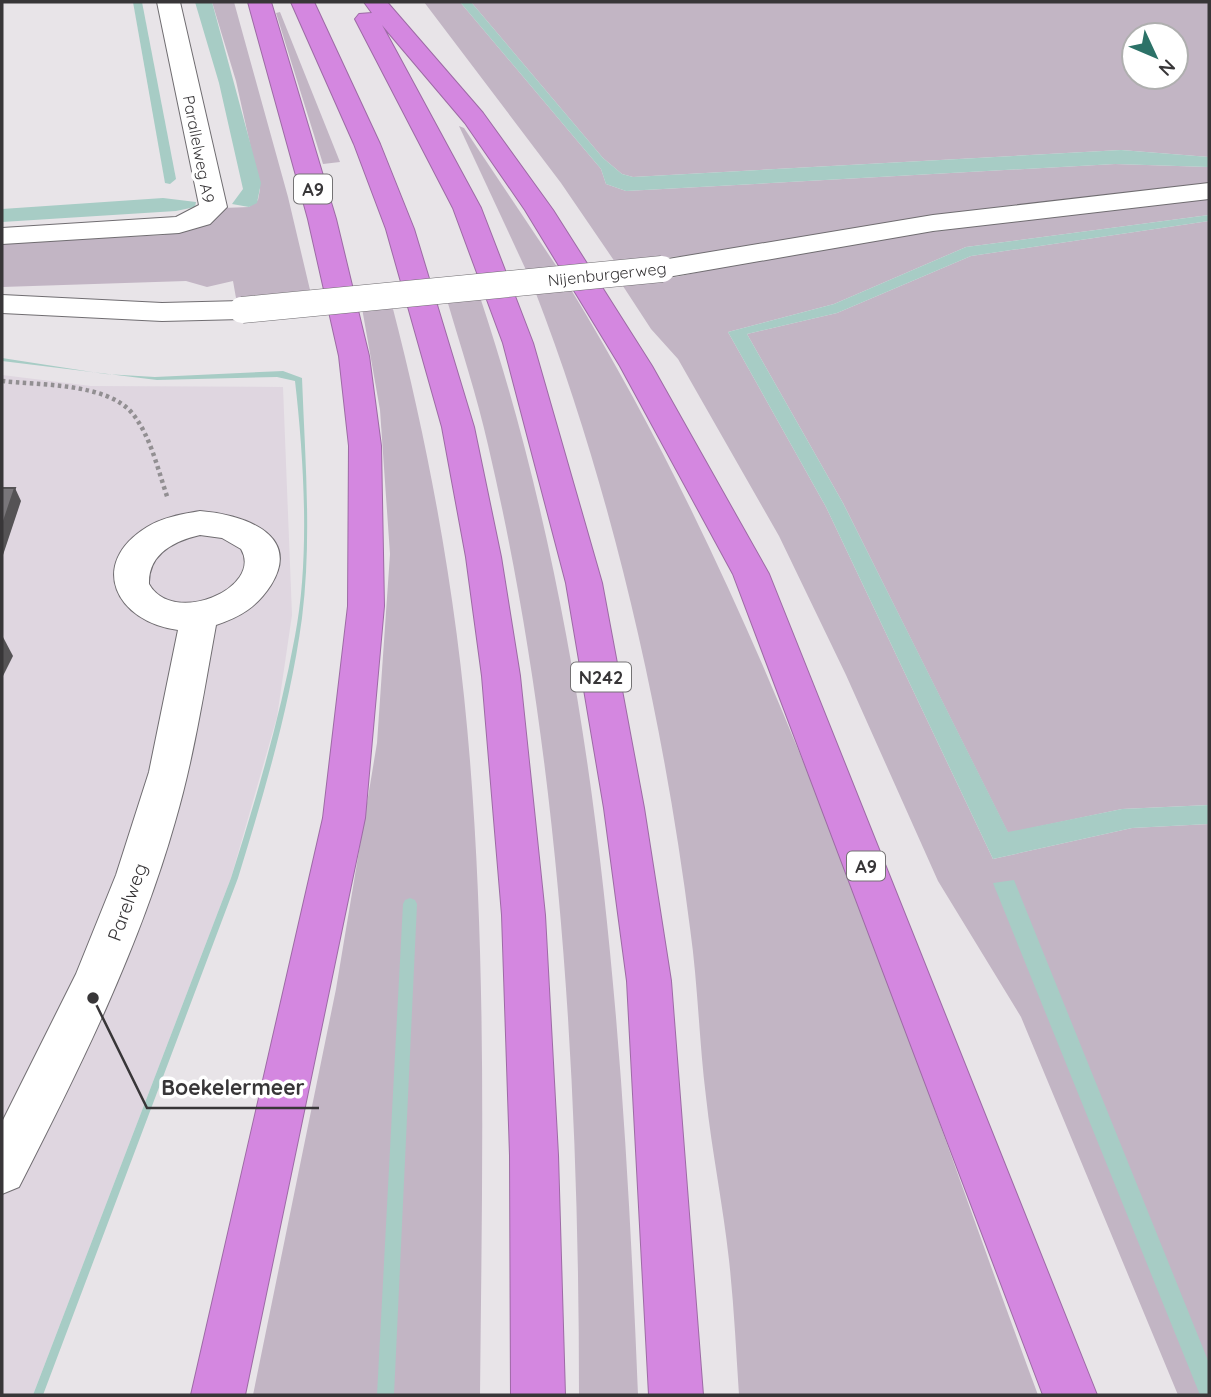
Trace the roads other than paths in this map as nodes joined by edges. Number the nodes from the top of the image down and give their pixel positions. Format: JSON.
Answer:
{"nodes":[{"id":1,"x":168,"y":2,"type":"edge"},
{"id":2,"x":259,"y":2,"type":"edge"},
{"id":3,"x":302,"y":2,"type":"edge"},
{"id":4,"x":358,"y":2,"type":"edge"},
{"id":5,"x":375,"y":2,"type":"edge"},
{"id":6,"x":1209,"y":191,"type":"edge"},
{"id":7,"x":2,"y":236,"type":"edge"},
{"id":8,"x":2,"y":304,"type":"edge"},
{"id":9,"x":198,"y":615,"type":"junction"},
{"id":10,"x":2,"y":1170,"type":"edge"},
{"id":11,"x":218,"y":1395,"type":"edge"},
{"id":12,"x":538,"y":1395,"type":"edge"},
{"id":13,"x":676,"y":1395,"type":"edge"},
{"id":14,"x":1070,"y":1395,"type":"edge"}],
"edges":[{"from":1,"to":7,"type":"street","name":"Parallelweg A9"},
{"from":2,"to":11,"type":"highway","number":"A9"},
{"from":3,"to":12,"type":"highway"},
{"from":4,"to":13,"type":"highway","number":"N242"},
{"from":5,"to":14,"type":"highway","number":"A9"},
{"from":6,"to":8,"type":"street","name":"Nijenburgerweg","bridge":true},
{"from":9,"to":9,"type":"street"},
{"from":9,"to":10,"type":"street","name":"Parelweg"}]}
